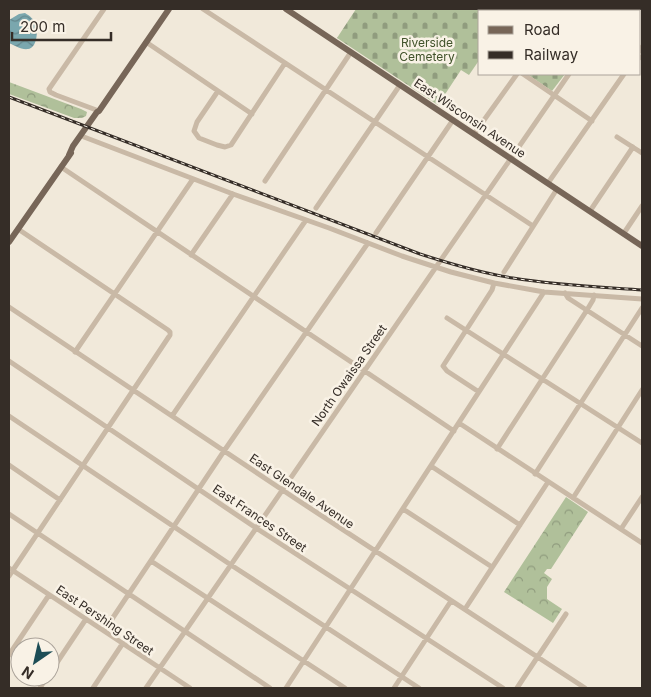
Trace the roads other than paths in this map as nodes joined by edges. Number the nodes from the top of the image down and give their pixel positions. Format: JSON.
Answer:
{"nodes":[{"id":1,"x":104,"y":9,"type":"edge"},
{"id":2,"x":169,"y":9,"type":"edge"},
{"id":3,"x":203,"y":9,"type":"edge"},
{"id":4,"x":286,"y":9,"type":"edge"},
{"id":5,"x":146,"y":42,"type":"junction"},
{"id":6,"x":351,"y":52,"type":"junction"},
{"id":7,"x":285,"y":63,"type":"junction"},
{"id":8,"x":516,"y":75,"type":"edge"},
{"id":9,"x":525,"y":75,"type":"edge"},
{"id":10,"x":569,"y":75,"type":"edge"},
{"id":11,"x":623,"y":75,"type":"edge"},
{"id":12,"x":400,"y":85,"type":"junction"},
{"id":13,"x":326,"y":89,"type":"junction"},
{"id":14,"x":218,"y":91,"type":"junction"},
{"id":15,"x":555,"y":95,"type":"junction"},
{"id":16,"x":99,"y":111,"type":"junction"},
{"id":17,"x":252,"y":114,"type":"junction"},
{"id":18,"x":453,"y":120,"type":"junction"},
{"id":19,"x":592,"y":120,"type":"junction"},
{"id":20,"x":375,"y":122,"type":"junction"},
{"id":21,"x":474,"y":134,"type":"junction"},
{"id":22,"x":84,"y":137,"type":"junction"},
{"id":23,"x":617,"y":137,"type":"dead end"},
{"id":24,"x":633,"y":147,"type":"junction"},
{"id":25,"x":642,"y":153,"type":"edge"},
{"id":26,"x":69,"y":155,"type":"junction"},
{"id":27,"x":428,"y":157,"type":"junction"},
{"id":28,"x":511,"y":159,"type":"junction"},
{"id":29,"x":61,"y":167,"type":"junction"},
{"id":30,"x":194,"y":179,"type":"junction"},
{"id":31,"x":265,"y":181,"type":"dead end"},
{"id":32,"x":548,"y":183,"type":"junction"},
{"id":33,"x":557,"y":189,"type":"junction"},
{"id":34,"x":232,"y":194,"type":"junction"},
{"id":35,"x":486,"y":196,"type":"junction"},
{"id":36,"x":642,"y":206,"type":"edge"},
{"id":37,"x":316,"y":208,"type":"dead end"},
{"id":38,"x":590,"y":211,"type":"junction"},
{"id":39,"x":306,"y":220,"type":"junction"},
{"id":40,"x":533,"y":226,"type":"junction"},
{"id":41,"x":18,"y":229,"type":"junction"},
{"id":42,"x":158,"y":232,"type":"junction"},
{"id":43,"x":376,"y":233,"type":"dead end"},
{"id":44,"x":624,"y":234,"type":"junction"},
{"id":45,"x":9,"y":242,"type":"edge"},
{"id":46,"x":368,"y":243,"type":"junction"},
{"id":47,"x":642,"y":246,"type":"edge"},
{"id":48,"x":191,"y":255,"type":"junction"},
{"id":49,"x":436,"y":268,"type":"junction"},
{"id":50,"x":504,"y":272,"type":"dead end"},
{"id":51,"x":494,"y":283,"type":"junction"},
{"id":52,"x":544,"y":292,"type":"junction"},
{"id":53,"x":565,"y":293,"type":"junction"},
{"id":54,"x":115,"y":294,"type":"junction"},
{"id":55,"x":594,"y":295,"type":"junction"},
{"id":56,"x":254,"y":297,"type":"junction"},
{"id":57,"x":642,"y":299,"type":"edge"},
{"id":58,"x":9,"y":307,"type":"edge"},
{"id":59,"x":642,"y":308,"type":"edge"},
{"id":60,"x":587,"y":310,"type":"junction"},
{"id":61,"x":447,"y":318,"type":"dead end"},
{"id":62,"x":466,"y":330,"type":"junction"},
{"id":63,"x":307,"y":333,"type":"junction"},
{"id":64,"x":625,"y":334,"type":"junction"},
{"id":65,"x":642,"y":346,"type":"edge"},
{"id":66,"x":75,"y":352,"type":"junction"},
{"id":67,"x":504,"y":354,"type":"junction"},
{"id":68,"x":9,"y":361,"type":"edge"},
{"id":69,"x":364,"y":371,"type":"junction"},
{"id":70,"x":543,"y":379,"type":"junction"},
{"id":71,"x":133,"y":390,"type":"junction"},
{"id":72,"x":642,"y":390,"type":"edge"},
{"id":73,"x":479,"y":392,"type":"junction"},
{"id":74,"x":580,"y":403,"type":"junction"},
{"id":75,"x":9,"y":416,"type":"edge"},
{"id":76,"x":172,"y":416,"type":"junction"},
{"id":77,"x":458,"y":423,"type":"junction"},
{"id":78,"x":108,"y":428,"type":"junction"},
{"id":79,"x":618,"y":428,"type":"junction"},
{"id":80,"x":454,"y":431,"type":"junction"},
{"id":81,"x":642,"y":443,"type":"edge"},
{"id":82,"x":497,"y":449,"type":"junction"},
{"id":83,"x":224,"y":451,"type":"junction"},
{"id":84,"x":9,"y":465,"type":"edge"},
{"id":85,"x":83,"y":466,"type":"junction"},
{"id":86,"x":431,"y":466,"type":"junction"},
{"id":87,"x":535,"y":474,"type":"junction"},
{"id":88,"x":548,"y":482,"type":"junction"},
{"id":89,"x":199,"y":489,"type":"junction"},
{"id":90,"x":282,"y":490,"type":"junction"},
{"id":91,"x":642,"y":497,"type":"edge"},
{"id":92,"x":573,"y":498,"type":"junction"},
{"id":93,"x":60,"y":500,"type":"junction"},
{"id":94,"x":403,"y":509,"type":"junction"},
{"id":95,"x":9,"y":514,"type":"edge"},
{"id":96,"x":520,"y":525,"type":"junction"},
{"id":97,"x":174,"y":527,"type":"junction"},
{"id":98,"x":256,"y":528,"type":"junction"},
{"id":99,"x":621,"y":529,"type":"junction"},
{"id":100,"x":38,"y":534,"type":"junction"},
{"id":101,"x":642,"y":543,"type":"edge"},
{"id":102,"x":375,"y":551,"type":"junction"},
{"id":103,"x":151,"y":561,"type":"junction"},
{"id":104,"x":231,"y":565,"type":"junction"},
{"id":105,"x":492,"y":567,"type":"junction"},
{"id":106,"x":11,"y":569,"type":"edge"},
{"id":107,"x":9,"y":576,"type":"edge"},
{"id":108,"x":350,"y":589,"type":"junction"},
{"id":109,"x":49,"y":595,"type":"junction"},
{"id":110,"x":129,"y":595,"type":"junction"},
{"id":111,"x":208,"y":599,"type":"junction"},
{"id":112,"x":451,"y":601,"type":"junction"},
{"id":113,"x":465,"y":610,"type":"junction"},
{"id":114,"x":566,"y":614,"type":"dead end"},
{"id":115,"x":86,"y":619,"type":"junction"},
{"id":116,"x":326,"y":627,"type":"junction"},
{"id":117,"x":104,"y":631,"type":"junction"},
{"id":118,"x":185,"y":632,"type":"junction"},
{"id":119,"x":426,"y":638,"type":"junction"},
{"id":120,"x":123,"y":644,"type":"junction"},
{"id":121,"x":9,"y":655,"type":"edge"},
{"id":122,"x":537,"y":657,"type":"junction"},
{"id":123,"x":60,"y":658,"type":"edge"},
{"id":124,"x":304,"y":661,"type":"junction"},
{"id":125,"x":159,"y":668,"type":"junction"},
{"id":126,"x":401,"y":677,"type":"junction"},
{"id":127,"x":93,"y":688,"type":"edge"},
{"id":128,"x":146,"y":688,"type":"edge"},
{"id":129,"x":190,"y":688,"type":"edge"},
{"id":130,"x":270,"y":688,"type":"edge"},
{"id":131,"x":286,"y":688,"type":"edge"},
{"id":132,"x":345,"y":688,"type":"edge"},
{"id":133,"x":394,"y":688,"type":"edge"},
{"id":134,"x":419,"y":688,"type":"edge"},
{"id":135,"x":503,"y":688,"type":"edge"},
{"id":136,"x":517,"y":688,"type":"edge"},
{"id":137,"x":585,"y":688,"type":"edge"}],
"edges":[{"from":1,"to":16,"type":"street"},
{"from":2,"to":5,"type":"main road"},
{"from":3,"to":7,"type":"street"},
{"from":4,"to":6,"type":"main road","name":"East Wisconsin Avenue"},
{"from":5,"to":14,"type":"street"},
{"from":5,"to":16,"type":"main road"},
{"from":6,"to":12,"type":"main road","name":"East Wisconsin Avenue"},
{"from":6,"to":13,"type":"street"},
{"from":7,"to":13,"type":"street"},
{"from":7,"to":17,"type":"street"},
{"from":8,"to":21,"type":"street"},
{"from":9,"to":15,"type":"street"},
{"from":10,"to":15,"type":"street","name":"North Owaissa Street"},
{"from":11,"to":19,"type":"street"},
{"from":12,"to":18,"type":"main road","name":"East Wisconsin Avenue"},
{"from":12,"to":20,"type":"street"},
{"from":13,"to":20,"type":"street"},
{"from":13,"to":31,"type":"street"},
{"from":14,"to":17,"type":"street"},
{"from":14,"to":17,"type":"street"},
{"from":15,"to":19,"type":"street"},
{"from":15,"to":28,"type":"street","name":"North Owaissa Street"},
{"from":16,"to":22,"type":"main road"},
{"from":16,"to":26,"type":"main road"},
{"from":18,"to":21,"type":"main road","name":"East Wisconsin Avenue"},
{"from":18,"to":27,"type":"street"},
{"from":19,"to":32,"type":"street"},
{"from":20,"to":27,"type":"street"},
{"from":20,"to":37,"type":"street"},
{"from":21,"to":28,"type":"main road","name":"East Wisconsin Avenue"},
{"from":22,"to":26,"type":"main road"},
{"from":22,"to":30,"type":"street"},
{"from":23,"to":24,"type":"street"},
{"from":24,"to":25,"type":"street"},
{"from":24,"to":38,"type":"street"},
{"from":26,"to":29,"type":"main road"},
{"from":27,"to":35,"type":"street"},
{"from":27,"to":43,"type":"street"},
{"from":28,"to":32,"type":"main road","name":"East Wisconsin Avenue"},
{"from":28,"to":35,"type":"street","name":"North Owaissa Street"},
{"from":29,"to":41,"type":"main road"},
{"from":29,"to":42,"type":"street"},
{"from":30,"to":34,"type":"street"},
{"from":30,"to":42,"type":"street"},
{"from":32,"to":33,"type":"main road","name":"East Wisconsin Avenue"},
{"from":33,"to":38,"type":"main road","name":"East Wisconsin Avenue"},
{"from":33,"to":40,"type":"street"},
{"from":34,"to":39,"type":"street"},
{"from":34,"to":48,"type":"street"},
{"from":35,"to":40,"type":"street"},
{"from":35,"to":49,"type":"street","name":"North Owaissa Street"},
{"from":36,"to":44,"type":"street"},
{"from":38,"to":44,"type":"main road","name":"East Wisconsin Avenue"},
{"from":39,"to":46,"type":"street"},
{"from":39,"to":56,"type":"street"},
{"from":40,"to":50,"type":"street"},
{"from":41,"to":45,"type":"main road"},
{"from":41,"to":54,"type":"street"},
{"from":42,"to":48,"type":"street"},
{"from":42,"to":54,"type":"street"},
{"from":44,"to":47,"type":"main road","name":"East Wisconsin Avenue"},
{"from":46,"to":49,"type":"street"},
{"from":46,"to":63,"type":"street"},
{"from":48,"to":56,"type":"street"},
{"from":49,"to":51,"type":"street"},
{"from":49,"to":69,"type":"street","name":"North Owaissa Street"},
{"from":51,"to":52,"type":"street"},
{"from":51,"to":62,"type":"street"},
{"from":52,"to":53,"type":"street"},
{"from":52,"to":67,"type":"street"},
{"from":53,"to":55,"type":"street"},
{"from":53,"to":60,"type":"street"},
{"from":54,"to":66,"type":"street"},
{"from":54,"to":71,"type":"street"},
{"from":55,"to":57,"type":"street"},
{"from":55,"to":60,"type":"street"},
{"from":56,"to":63,"type":"street"},
{"from":56,"to":76,"type":"street"},
{"from":58,"to":66,"type":"street","name":"East Glendale Avenue"},
{"from":59,"to":64,"type":"street"},
{"from":60,"to":64,"type":"street"},
{"from":60,"to":70,"type":"street"},
{"from":61,"to":62,"type":"street"},
{"from":62,"to":67,"type":"street"},
{"from":62,"to":73,"type":"street"},
{"from":63,"to":69,"type":"street"},
{"from":63,"to":83,"type":"street"},
{"from":64,"to":65,"type":"street"},
{"from":64,"to":74,"type":"street"},
{"from":66,"to":71,"type":"street","name":"East Glendale Avenue"},
{"from":67,"to":70,"type":"street"},
{"from":67,"to":73,"type":"street"},
{"from":68,"to":78,"type":"street","name":"East Frances Street"},
{"from":69,"to":80,"type":"street"},
{"from":69,"to":90,"type":"street","name":"North Owaissa Street"},
{"from":70,"to":74,"type":"street"},
{"from":70,"to":82,"type":"street"},
{"from":71,"to":76,"type":"street","name":"East Glendale Avenue"},
{"from":71,"to":78,"type":"street"},
{"from":72,"to":79,"type":"street"},
{"from":73,"to":77,"type":"street"},
{"from":74,"to":79,"type":"street"},
{"from":74,"to":87,"type":"street"},
{"from":75,"to":85,"type":"street"},
{"from":76,"to":83,"type":"street","name":"East Glendale Avenue"},
{"from":77,"to":80,"type":"street"},
{"from":77,"to":82,"type":"street"},
{"from":78,"to":85,"type":"street"},
{"from":78,"to":89,"type":"street","name":"East Frances Street"},
{"from":79,"to":81,"type":"street"},
{"from":79,"to":92,"type":"street"},
{"from":80,"to":86,"type":"street"},
{"from":82,"to":87,"type":"street"},
{"from":83,"to":89,"type":"street"},
{"from":83,"to":90,"type":"street","name":"East Glendale Avenue"},
{"from":84,"to":93,"type":"street"},
{"from":85,"to":93,"type":"street"},
{"from":85,"to":97,"type":"street"},
{"from":86,"to":94,"type":"street"},
{"from":86,"to":96,"type":"street"},
{"from":87,"to":88,"type":"street"},
{"from":88,"to":92,"type":"street"},
{"from":88,"to":96,"type":"street"},
{"from":89,"to":97,"type":"street"},
{"from":89,"to":98,"type":"street","name":"East Frances Street"},
{"from":90,"to":98,"type":"street","name":"North Owaissa Street"},
{"from":90,"to":102,"type":"street","name":"East Glendale Avenue"},
{"from":91,"to":99,"type":"street"},
{"from":92,"to":99,"type":"street"},
{"from":93,"to":100,"type":"street"},
{"from":94,"to":102,"type":"street"},
{"from":94,"to":105,"type":"street"},
{"from":95,"to":100,"type":"street"},
{"from":96,"to":105,"type":"street"},
{"from":97,"to":103,"type":"street"},
{"from":97,"to":104,"type":"street"},
{"from":98,"to":104,"type":"street","name":"North Owaissa Street"},
{"from":98,"to":108,"type":"street","name":"East Frances Street"},
{"from":99,"to":101,"type":"street"},
{"from":100,"to":106,"type":"street"},
{"from":100,"to":110,"type":"street"},
{"from":102,"to":108,"type":"street"},
{"from":102,"to":112,"type":"street","name":"East Glendale Avenue"},
{"from":103,"to":110,"type":"street"},
{"from":103,"to":111,"type":"street"},
{"from":104,"to":111,"type":"street","name":"North Owaissa Street"},
{"from":104,"to":116,"type":"street"},
{"from":105,"to":113,"type":"street"},
{"from":106,"to":107,"type":"street"},
{"from":106,"to":109,"type":"street","name":"East Pershing Street"},
{"from":108,"to":116,"type":"street"},
{"from":108,"to":119,"type":"street","name":"East Frances Street"},
{"from":109,"to":115,"type":"street","name":"East Pershing Street"},
{"from":109,"to":121,"type":"street"},
{"from":110,"to":117,"type":"street"},
{"from":110,"to":118,"type":"street"},
{"from":111,"to":118,"type":"street","name":"North Owaissa Street"},
{"from":111,"to":124,"type":"street"},
{"from":112,"to":113,"type":"street","name":"East Glendale Avenue"},
{"from":112,"to":119,"type":"street"},
{"from":113,"to":122,"type":"street","name":"East Glendale Avenue"},
{"from":114,"to":122,"type":"street"},
{"from":115,"to":117,"type":"street","name":"East Pershing Street"},
{"from":115,"to":123,"type":"street"},
{"from":116,"to":124,"type":"street"},
{"from":116,"to":126,"type":"street"},
{"from":117,"to":120,"type":"street","name":"East Pershing Street"},
{"from":118,"to":125,"type":"street","name":"North Owaissa Street"},
{"from":118,"to":130,"type":"street"},
{"from":119,"to":126,"type":"street"},
{"from":119,"to":135,"type":"street","name":"East Frances Street"},
{"from":120,"to":125,"type":"street","name":"East Pershing Street"},
{"from":120,"to":127,"type":"street"},
{"from":122,"to":136,"type":"street"},
{"from":122,"to":137,"type":"street","name":"East Glendale Avenue"},
{"from":124,"to":131,"type":"street"},
{"from":124,"to":132,"type":"street"},
{"from":125,"to":128,"type":"street","name":"North Owaissa Street"},
{"from":125,"to":129,"type":"street","name":"East Pershing Street"},
{"from":126,"to":133,"type":"street"},
{"from":126,"to":134,"type":"street"}]}
